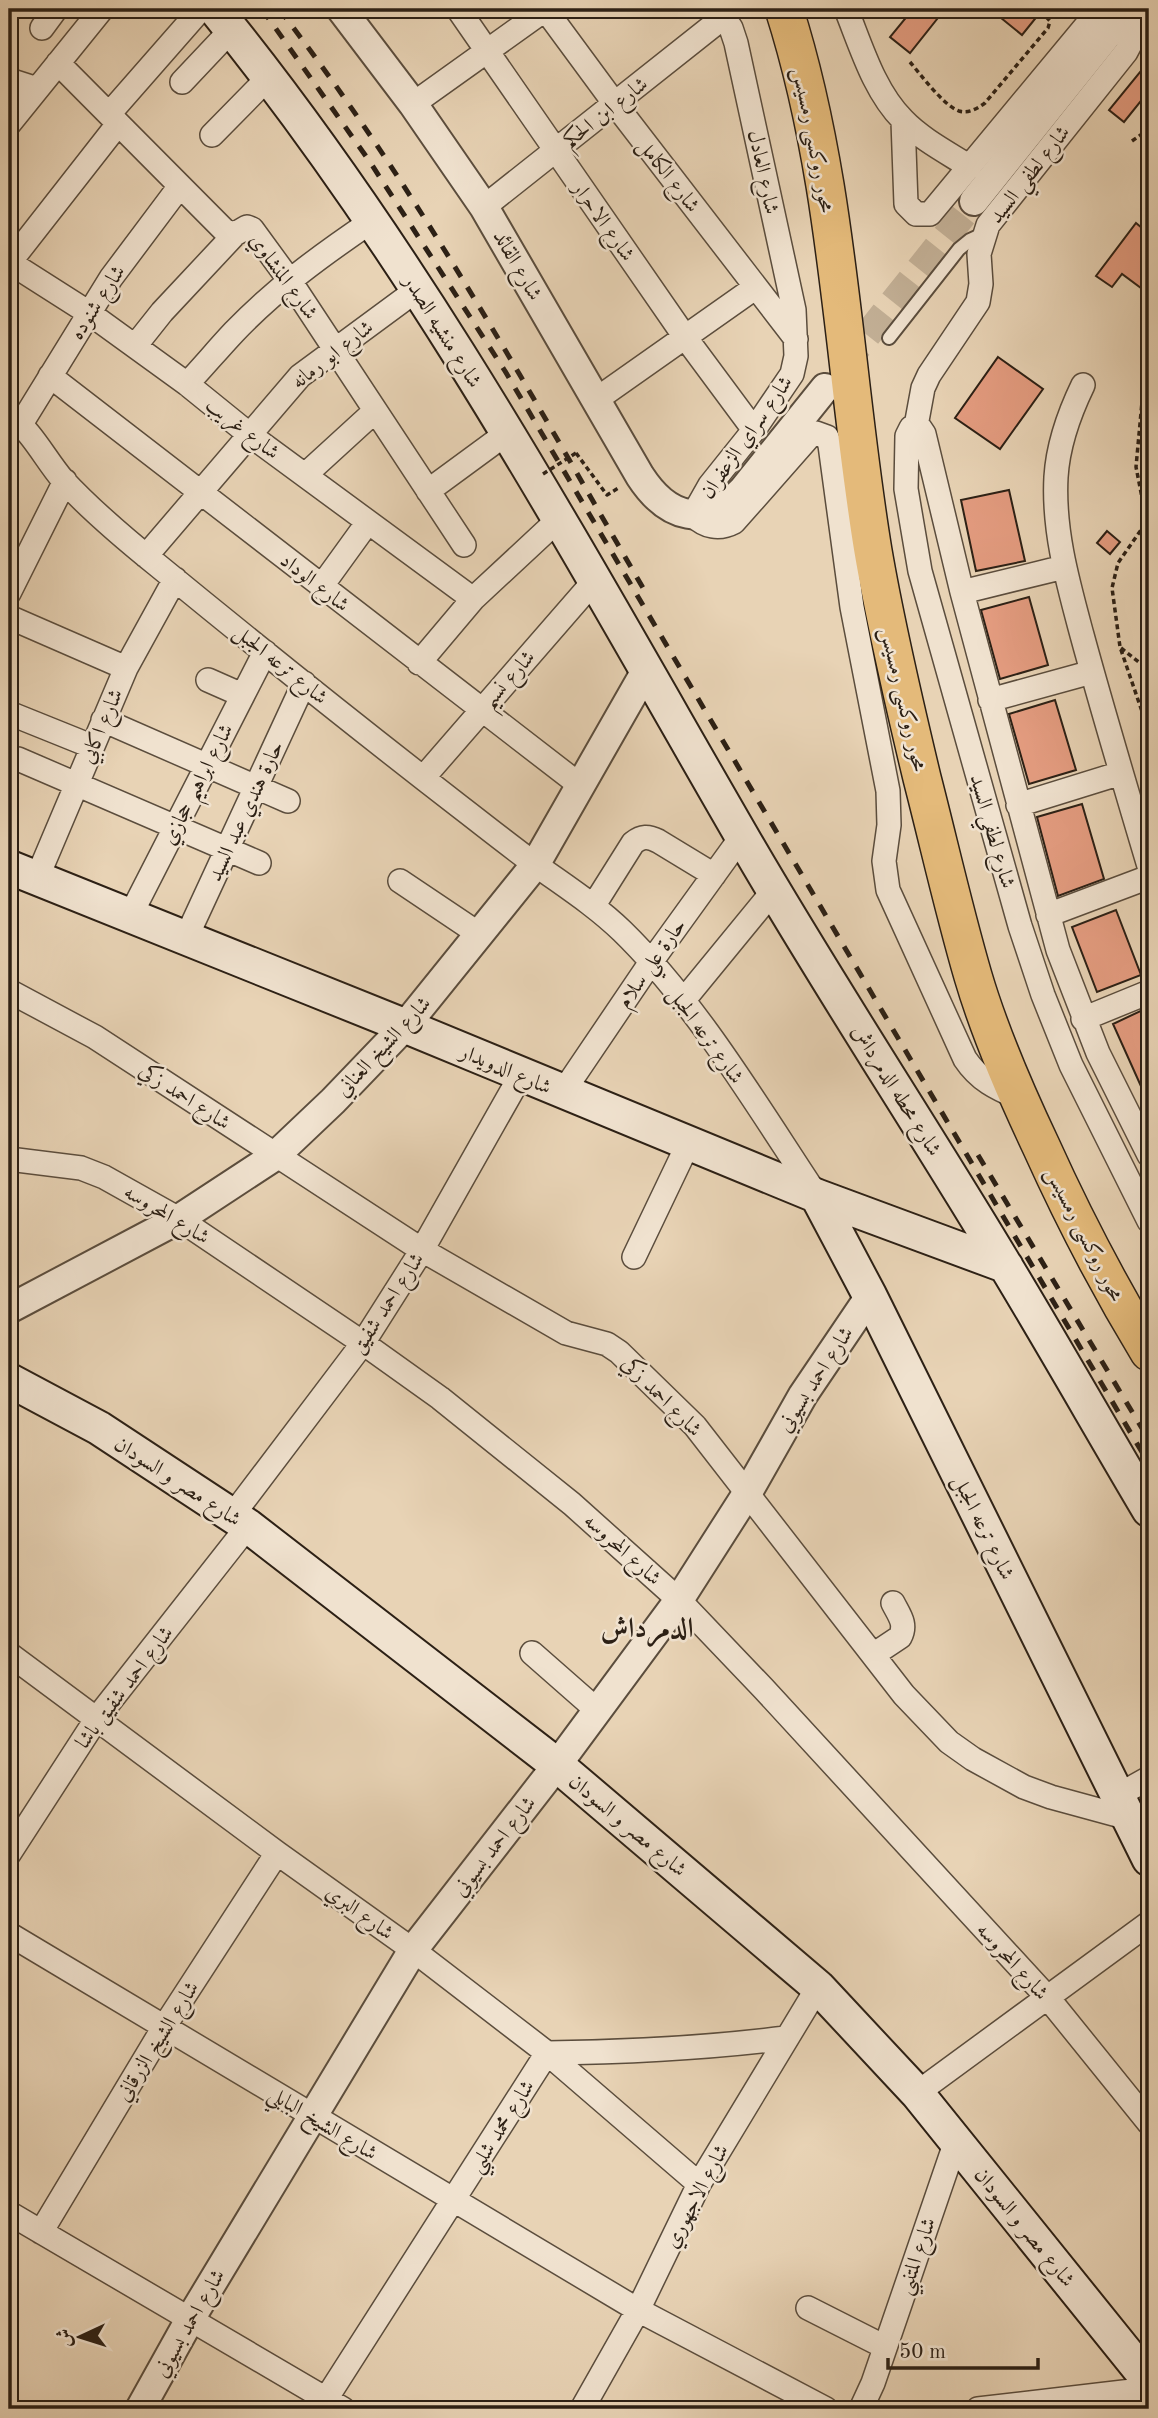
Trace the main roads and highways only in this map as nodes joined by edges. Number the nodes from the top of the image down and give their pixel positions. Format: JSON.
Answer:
{"nodes":[{"id":1,"x":784,"y":9,"type":"edge"},
{"id":2,"x":223,"y":19,"type":"edge"},
{"id":3,"x":647,"y":668,"type":"joint"},
{"id":4,"x":23,"y":872,"type":"edge"},
{"id":5,"x":817,"y":1196,"type":"junction"},
{"id":6,"x":1006,"y":1266,"type":"junction"},
{"id":7,"x":1149,"y":1352,"type":"edge"},
{"id":8,"x":9,"y":1380,"type":"edge"},
{"id":9,"x":1149,"y":1510,"type":"edge"},
{"id":10,"x":1149,"y":1859,"type":"edge"},
{"id":11,"x":1149,"y":2381,"type":"edge"}],
"edges":[{"from":1,"to":7,"type":"main road","name":"محور روكسى رمسيس"},
{"from":2,"to":3,"type":"main road","name":"شارع منشيه الصدر"},
{"from":3,"to":6,"type":"main road","name":"شارع محطه الدمرداش"},
{"from":4,"to":5,"type":"main road","name":"شارع الدويدار"},
{"from":5,"to":6,"type":"main road","name":"شارع الدويدار"},
{"from":5,"to":10,"type":"main road","name":"شارع ترعه الجبل"},
{"from":6,"to":9,"type":"main road","name":"شارع محطه الدمرداش"},
{"from":8,"to":11,"type":"main road","name":"شارع مصر و السودان"}]}
